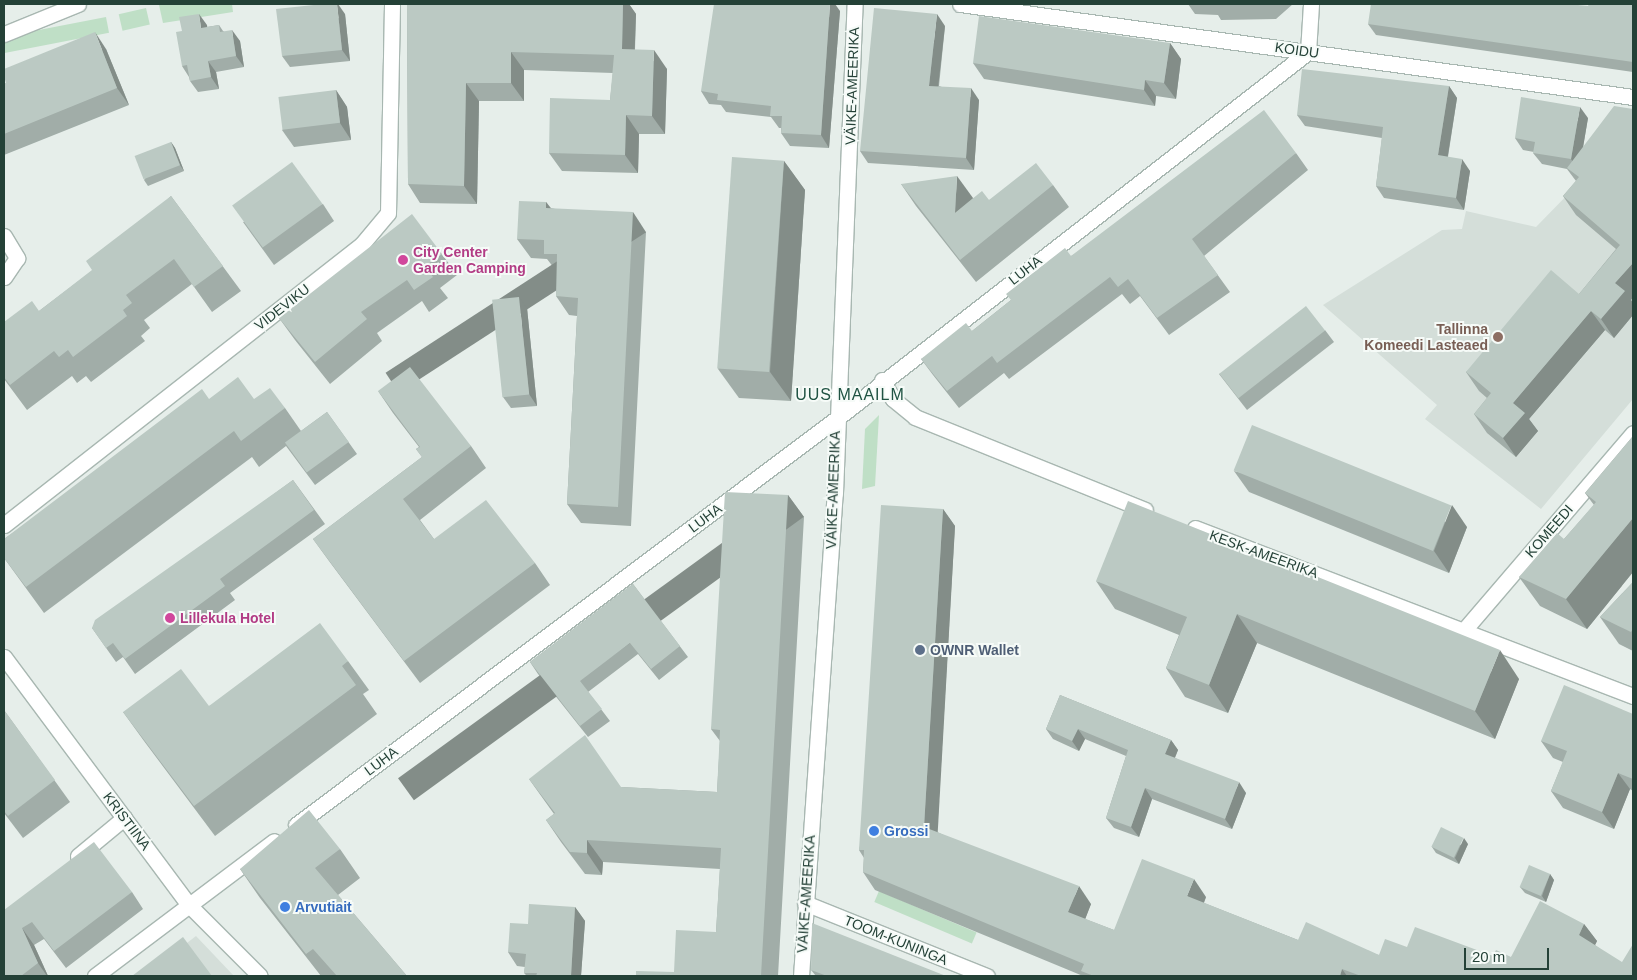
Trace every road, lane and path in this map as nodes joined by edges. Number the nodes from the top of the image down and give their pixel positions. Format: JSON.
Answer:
{"nodes":[{"id":1,"x":78,"y":4,"type":"edge"},
{"id":2,"x":392,"y":4,"type":"edge"},
{"id":3,"x":855,"y":4,"type":"edge"},
{"id":4,"x":960,"y":4,"type":"edge"},
{"id":5,"x":1311,"y":4,"type":"edge"},
{"id":6,"x":4,"y":34,"type":"edge"},
{"id":7,"x":1308,"y":52,"type":"junction"},
{"id":8,"x":1633,"y":97,"type":"edge"},
{"id":9,"x":4,"y":236,"type":"edge"},
{"id":10,"x":4,"y":277,"type":"edge"},
{"id":11,"x":882,"y":380,"type":"junction"},
{"id":12,"x":836,"y":419,"type":"junction"},
{"id":13,"x":1633,"y":433,"type":"edge"},
{"id":14,"x":1163,"y":516,"type":"edge"},
{"id":15,"x":1181,"y":523,"type":"edge"},
{"id":16,"x":4,"y":525,"type":"edge"},
{"id":17,"x":1465,"y":629,"type":"junction"},
{"id":18,"x":4,"y":657,"type":"edge"},
{"id":19,"x":1633,"y":696,"type":"edge"},
{"id":20,"x":121,"y":813,"type":"junction"},
{"id":21,"x":64,"y":867,"type":"edge"},
{"id":22,"x":805,"y":903,"type":"junction"},
{"id":23,"x":189,"y":905,"type":"junction"},
{"id":24,"x":95,"y":976,"type":"edge"},
{"id":25,"x":260,"y":976,"type":"edge"},
{"id":26,"x":801,"y":976,"type":"edge"},
{"id":27,"x":987,"y":976,"type":"edge"}],
"edges":[{"from":1,"to":6,"type":"street"},
{"from":2,"to":16,"type":"street","name":"VIDEVIKU"},
{"from":3,"to":12,"type":"street","name":"VÄIKE-AMEERIKA"},
{"from":4,"to":7,"type":"street","name":"KOIDU"},
{"from":5,"to":7,"type":"street"},
{"from":7,"to":8,"type":"street","name":"KOIDU"},
{"from":7,"to":11,"type":"street","name":"LUHA"},
{"from":9,"to":10,"type":"street"},
{"from":11,"to":12,"type":"street","name":"LUHA"},
{"from":11,"to":14,"type":"street"},
{"from":12,"to":22,"type":"street","name":"VÄIKE-AMEERIKA"},
{"from":12,"to":23,"type":"street","name":"LUHA"},
{"from":13,"to":17,"type":"street","name":"KOMEEDI"},
{"from":15,"to":17,"type":"street","name":"KESK-AMEERIKA"},
{"from":17,"to":19,"type":"street","name":"KESK-AMEERIKA"},
{"from":18,"to":20,"type":"street","name":"KRISTIINA"},
{"from":20,"to":21,"type":"street"},
{"from":20,"to":23,"type":"street","name":"KRISTIINA"},
{"from":22,"to":26,"type":"street","name":"VÄIKE-AMEERIKA"},
{"from":22,"to":27,"type":"street","name":"TOOM-KUNINGA"},
{"from":23,"to":24,"type":"street","name":"LUHA"},
{"from":23,"to":25,"type":"street","name":"KRISTIINA"}]}
